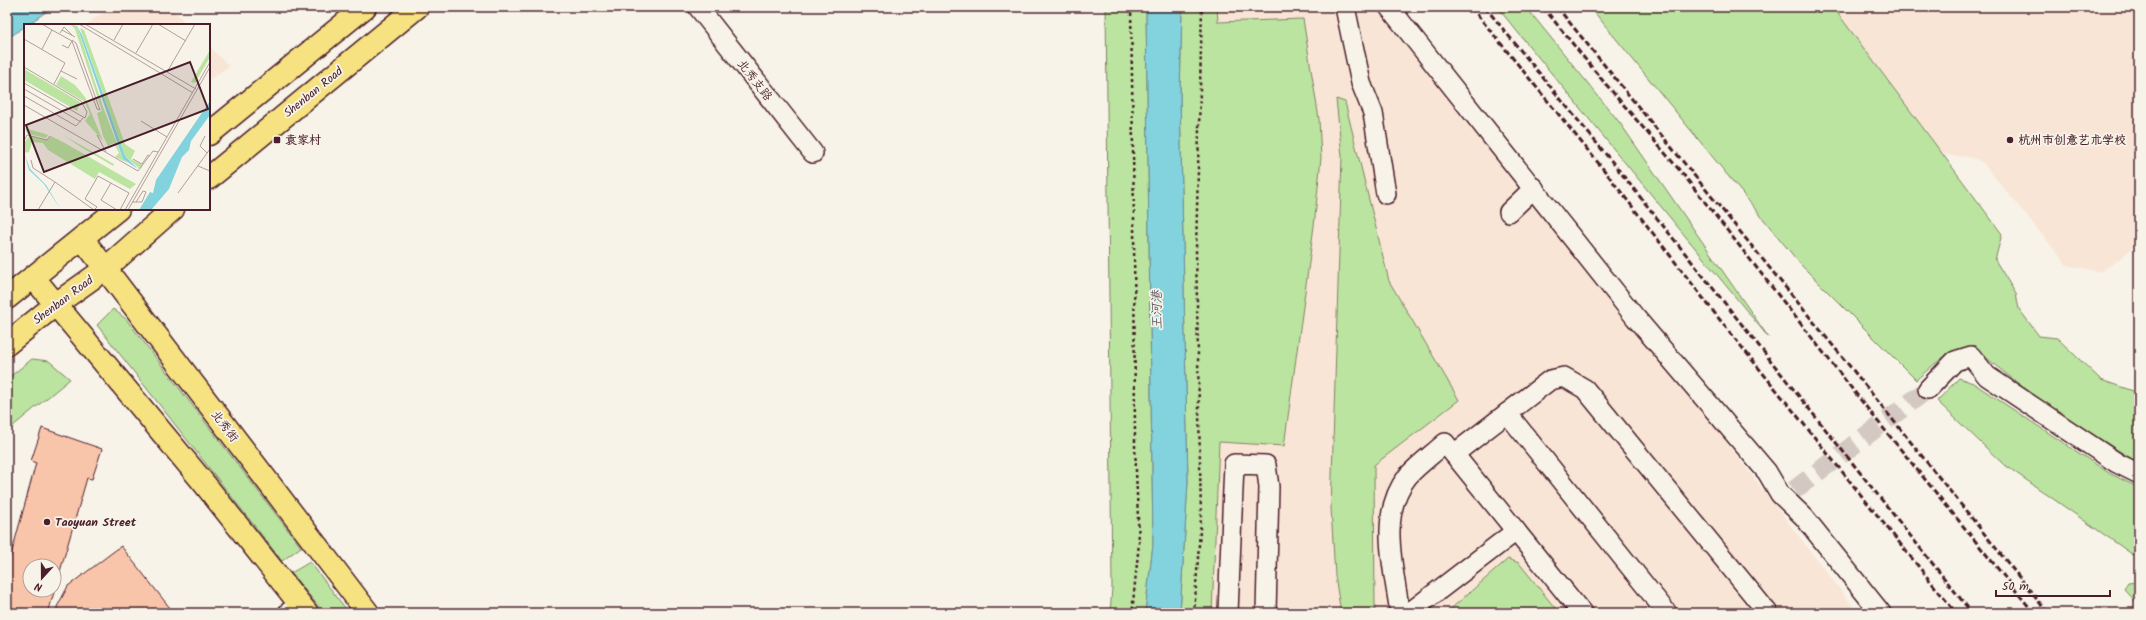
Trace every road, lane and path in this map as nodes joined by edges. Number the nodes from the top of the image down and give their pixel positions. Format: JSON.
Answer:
{"nodes":[{"id":1,"x":365,"y":7,"type":"edge"},
{"id":2,"x":418,"y":7,"type":"edge"},
{"id":3,"x":698,"y":7,"type":"edge"},
{"id":4,"x":1131,"y":7,"type":"edge"},
{"id":5,"x":1202,"y":7,"type":"edge"},
{"id":6,"x":1345,"y":7,"type":"edge"},
{"id":7,"x":1389,"y":7,"type":"edge"},
{"id":8,"x":210,"y":133,"type":"edge"},
{"id":9,"x":813,"y":153,"type":"dead end"},
{"id":10,"x":210,"y":177,"type":"edge"},
{"id":11,"x":1534,"y":188,"type":"junction"},
{"id":12,"x":1386,"y":194,"type":"dead end"},
{"id":13,"x":117,"y":210,"type":"edge"},
{"id":14,"x":172,"y":210,"type":"edge"},
{"id":15,"x":1509,"y":212,"type":"dead end"},
{"id":16,"x":82,"y":238,"type":"junction"},
{"id":17,"x":105,"y":269,"type":"junction"},
{"id":18,"x":33,"y":277,"type":"junction"},
{"id":19,"x":7,"y":298,"type":"edge"},
{"id":20,"x":56,"y":304,"type":"junction"},
{"id":21,"x":7,"y":344,"type":"edge"},
{"id":22,"x":1928,"y":390,"type":"tunnel mouth"},
{"id":23,"x":1507,"y":414,"type":"junction"},
{"id":24,"x":1454,"y":454,"type":"junction"},
{"id":25,"x":2139,"y":474,"type":"edge"},
{"id":26,"x":1516,"y":531,"type":"junction"},
{"id":27,"x":298,"y":610,"type":"edge"},
{"id":28,"x":368,"y":613,"type":"edge"},
{"id":29,"x":1132,"y":613,"type":"edge"},
{"id":30,"x":1194,"y":613,"type":"edge"},
{"id":31,"x":1228,"y":613,"type":"edge"},
{"id":32,"x":1266,"y":613,"type":"edge"},
{"id":33,"x":1400,"y":613,"type":"edge"},
{"id":34,"x":1409,"y":613,"type":"edge"},
{"id":35,"x":1582,"y":613,"type":"edge"},
{"id":36,"x":1667,"y":613,"type":"edge"},
{"id":37,"x":1768,"y":613,"type":"edge"},
{"id":38,"x":1881,"y":613,"type":"edge"}],
"edges":[{"from":1,"to":8,"type":"main road"},
{"from":2,"to":10,"type":"main road","name":"Shenban Road"},
{"from":3,"to":9,"type":"street","name":"北秀支路"},
{"from":4,"to":29,"type":"path"},
{"from":5,"to":30,"type":"path"},
{"from":6,"to":12,"type":"street"},
{"from":7,"to":11,"type":"street"},
{"from":11,"to":15,"type":"street"},
{"from":11,"to":38,"type":"street"},
{"from":13,"to":16,"type":"main road"},
{"from":14,"to":17,"type":"main road","name":"Shenban Road"},
{"from":16,"to":17,"type":"main road","name":"北秀街"},
{"from":16,"to":18,"type":"main road"},
{"from":17,"to":20,"type":"main road","name":"Shenban Road"},
{"from":17,"to":28,"type":"main road","name":"北秀街"},
{"from":18,"to":19,"type":"main road"},
{"from":18,"to":20,"type":"main road"},
{"from":20,"to":21,"type":"main road","name":"Shenban Road"},
{"from":20,"to":27,"type":"main road"},
{"from":22,"to":25,"type":"street"},
{"from":23,"to":24,"type":"street"},
{"from":23,"to":36,"type":"street"},
{"from":23,"to":37,"type":"street"},
{"from":24,"to":26,"type":"street"},
{"from":24,"to":33,"type":"street"},
{"from":26,"to":34,"type":"street"},
{"from":26,"to":35,"type":"street"},
{"from":31,"to":32,"type":"street"}]}
